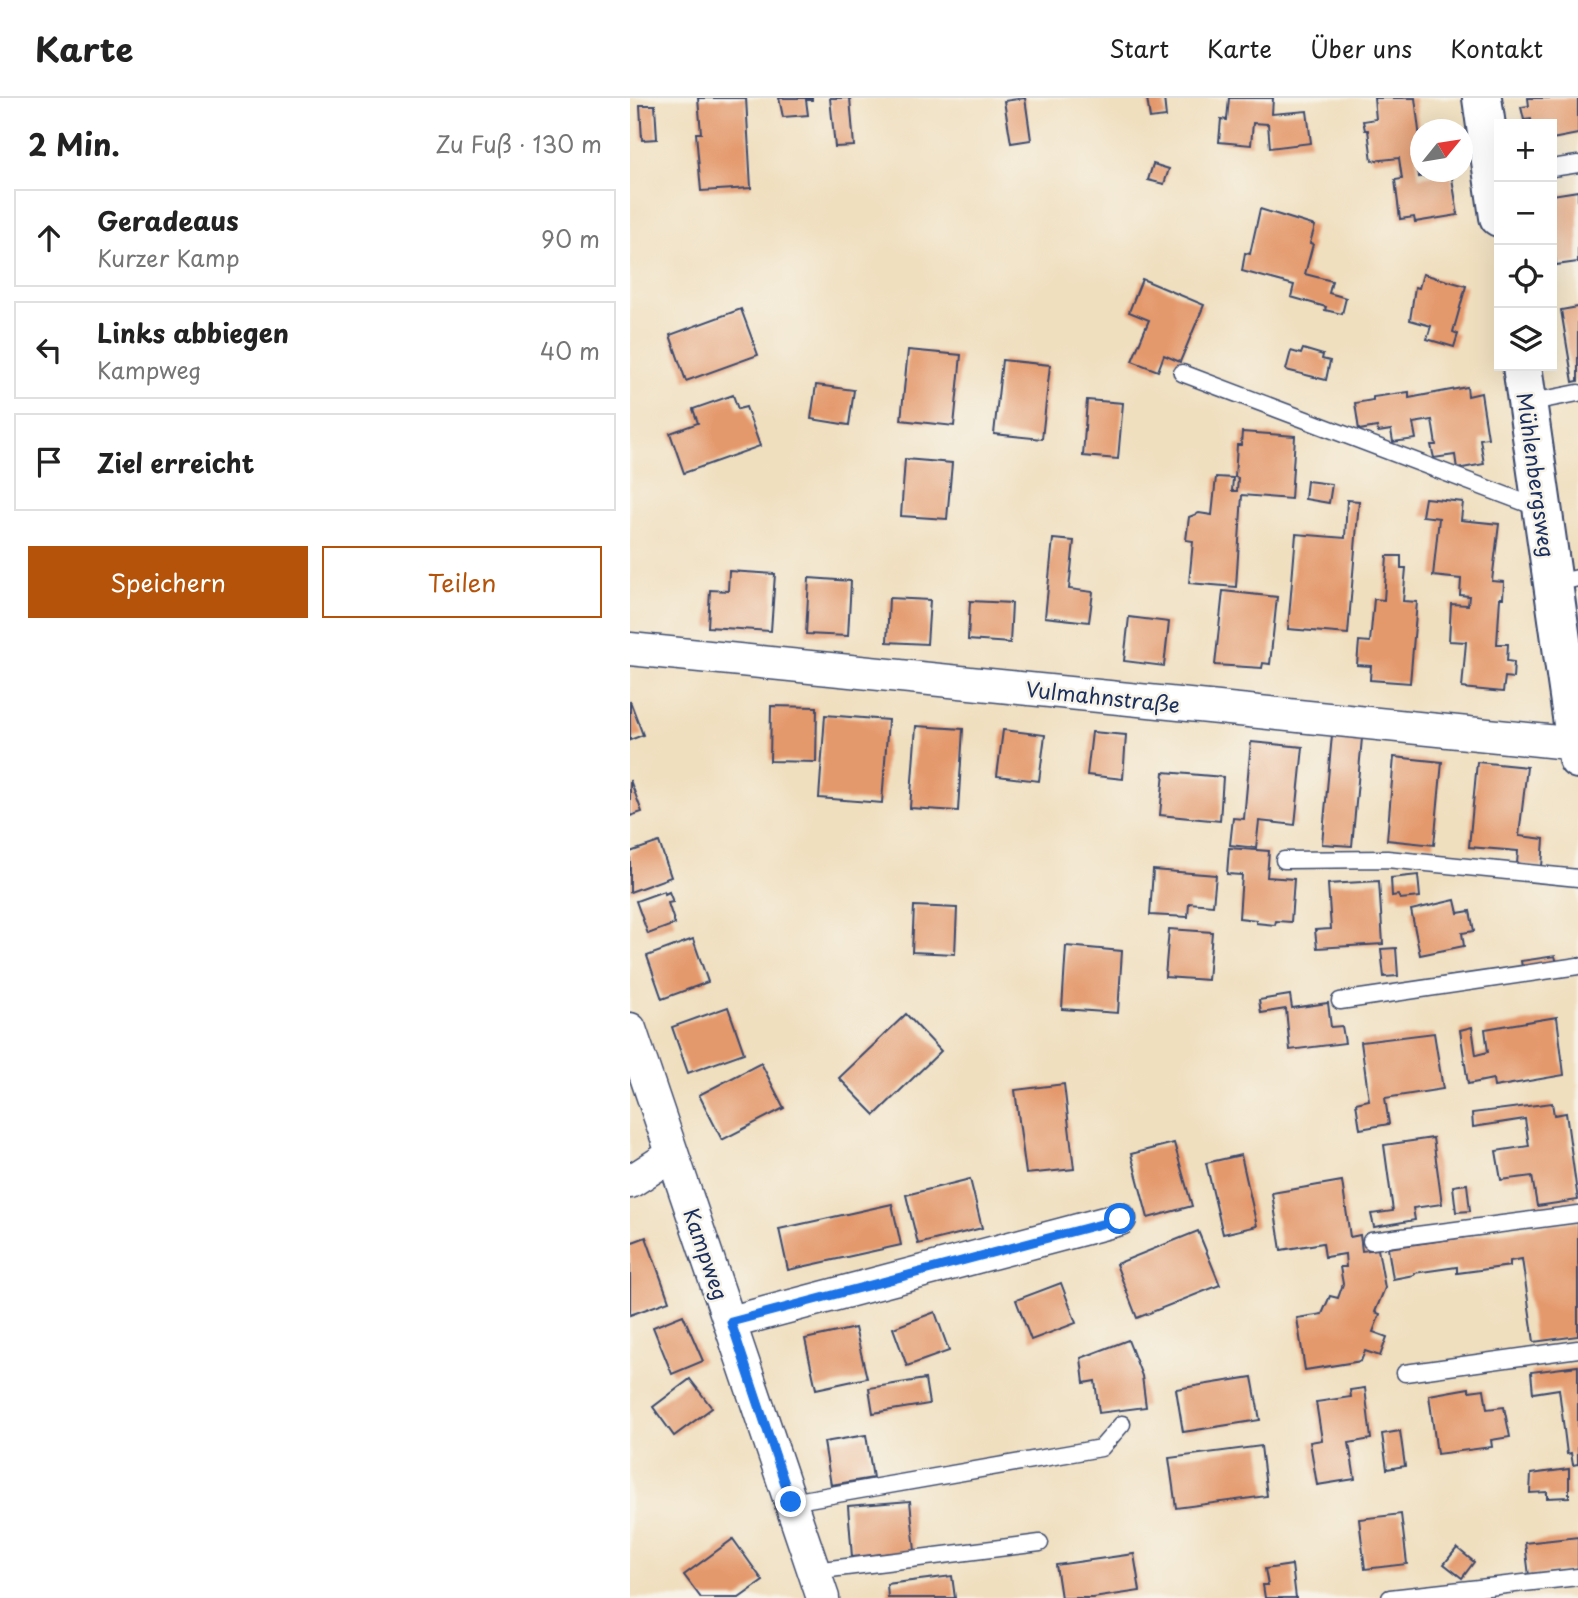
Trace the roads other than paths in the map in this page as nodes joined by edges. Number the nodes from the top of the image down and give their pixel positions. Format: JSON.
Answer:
{"nodes":[{"id":1,"x":1482,"y":98,"type":"edge"},
{"id":2,"x":1578,"y":164,"type":"edge"},
{"id":3,"x":1494,"y":165,"type":"edge"},
{"id":4,"x":1557,"y":167,"type":"edge"},
{"id":5,"x":1523,"y":371,"type":"edge"},
{"id":6,"x":1182,"y":373,"type":"dead end"},
{"id":7,"x":1578,"y":393,"type":"edge"},
{"id":8,"x":1527,"y":403,"type":"junction"},
{"id":9,"x":1542,"y":509,"type":"junction"},
{"id":10,"x":1565,"y":581,"type":"edge"},
{"id":11,"x":630,"y":649,"type":"edge"},
{"id":12,"x":1577,"y":749,"type":"edge"},
{"id":13,"x":1284,"y":860,"type":"dead end"},
{"id":14,"x":1578,"y":878,"type":"edge"},
{"id":15,"x":1578,"y":966,"type":"edge"},
{"id":16,"x":1340,"y":1001,"type":"dead end"},
{"id":17,"x":630,"y":1029,"type":"edge"},
{"id":18,"x":672,"y":1155,"type":"junction"},
{"id":19,"x":630,"y":1182,"type":"edge"},
{"id":20,"x":1578,"y":1214,"type":"edge"},
{"id":21,"x":1120,"y":1219,"type":"dead end"},
{"id":22,"x":1371,"y":1241,"type":"dead end"},
{"id":23,"x":731,"y":1322,"type":"junction"},
{"id":24,"x":1578,"y":1349,"type":"edge"},
{"id":25,"x":1405,"y":1373,"type":"dead end"},
{"id":26,"x":1122,"y":1424,"type":"dead end"},
{"id":27,"x":791,"y":1502,"type":"junction"},
{"id":28,"x":1040,"y":1543,"type":"dead end"},
{"id":29,"x":1578,"y":1577,"type":"edge"},
{"id":30,"x":814,"y":1588,"type":"edge"},
{"id":31,"x":1390,"y":1598,"type":"edge"}],
"edges":[{"from":1,"to":3,"type":"street"},
{"from":2,"to":4,"type":"lane"},
{"from":5,"to":8,"type":"street","name":"Mühlenbergsweg"},
{"from":6,"to":9,"type":"lane"},
{"from":7,"to":8,"type":"lane"},
{"from":8,"to":9,"type":"street","name":"Mühlenbergsweg"},
{"from":9,"to":10,"type":"street","name":"Mühlenbergsweg"},
{"from":10,"to":12,"type":"street","name":"Mühlenbergsweg"},
{"from":11,"to":12,"type":"street","name":"Vulmahnstraße"},
{"from":13,"to":14,"type":"lane"},
{"from":15,"to":16,"type":"lane"},
{"from":17,"to":18,"type":"street","name":"Kampweg"},
{"from":18,"to":19,"type":"street"},
{"from":18,"to":23,"type":"street","name":"Kampweg"},
{"from":20,"to":22,"type":"lane"},
{"from":21,"to":23,"type":"street"},
{"from":23,"to":27,"type":"street","name":"Kampweg"},
{"from":24,"to":25,"type":"lane"},
{"from":26,"to":27,"type":"lane"},
{"from":27,"to":30,"type":"street","name":"Kampweg"},
{"from":28,"to":30,"type":"lane"},
{"from":29,"to":31,"type":"lane"}]}
